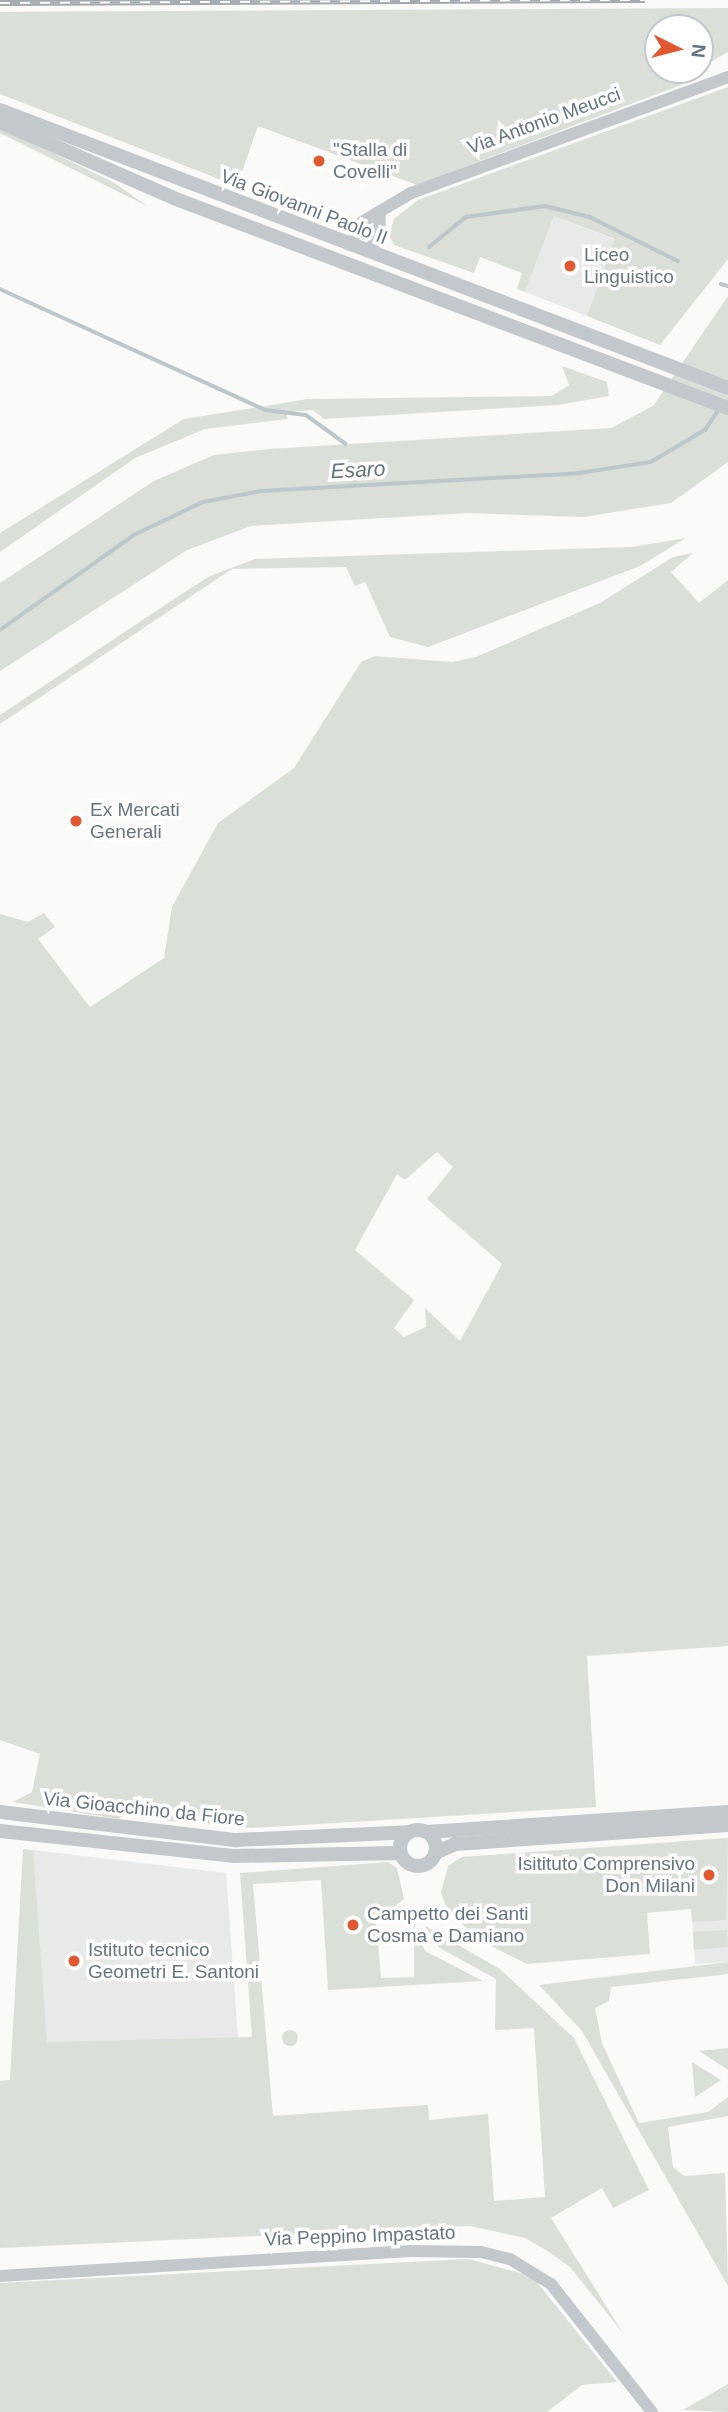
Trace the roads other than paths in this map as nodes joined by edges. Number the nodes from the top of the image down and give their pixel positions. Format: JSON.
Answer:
{"nodes":[{"id":1,"x":728,"y":77,"type":"edge"},
{"id":2,"x":0,"y":110,"type":"edge"},
{"id":3,"x":0,"y":122,"type":"edge"},
{"id":4,"x":380,"y":214,"type":"junction"},
{"id":5,"x":358,"y":248,"type":"junction"},
{"id":6,"x":350,"y":263,"type":"junction"},
{"id":7,"x":728,"y":388,"type":"edge"},
{"id":8,"x":728,"y":408,"type":"edge"},
{"id":9,"x":0,"y":1812,"type":"edge"},
{"id":10,"x":728,"y":1812,"type":"edge"},
{"id":11,"x":728,"y":1825,"type":"edge"},
{"id":12,"x":0,"y":1830,"type":"edge"},
{"id":13,"x":409,"y":1832,"type":"junction"},
{"id":14,"x":427,"y":1832,"type":"junction"},
{"id":15,"x":400,"y":1853,"type":"junction"},
{"id":16,"x":435,"y":1853,"type":"junction"},
{"id":17,"x":0,"y":2276,"type":"edge"},
{"id":18,"x":652,"y":2412,"type":"edge"}],
"edges":[{"from":1,"to":4,"type":"street","name":"Via Antonio Meucci"},
{"from":2,"to":5,"type":"street","name":"Via Giovanni Paolo II"},
{"from":3,"to":6,"type":"street","name":"Via Giovanni Paolo II"},
{"from":4,"to":5,"type":"street"},
{"from":4,"to":5,"type":"street","name":"Via Antonio Meucci"},
{"from":5,"to":6,"type":"street"},
{"from":5,"to":7,"type":"street","name":"Via Giovanni Paolo II"},
{"from":6,"to":8,"type":"street","name":"Via Giovanni Paolo II"},
{"from":9,"to":13,"type":"street","name":"Via Gioacchino da Fiore"},
{"from":10,"to":14,"type":"street"},
{"from":11,"to":16,"type":"street"},
{"from":12,"to":15,"type":"street","name":"Via Gioacchino da Fiore"},
{"from":13,"to":14,"type":"street"},
{"from":13,"to":15,"type":"street"},
{"from":14,"to":16,"type":"street"},
{"from":15,"to":16,"type":"street"},
{"from":17,"to":18,"type":"street","name":"Via Peppino Impastato"}]}
